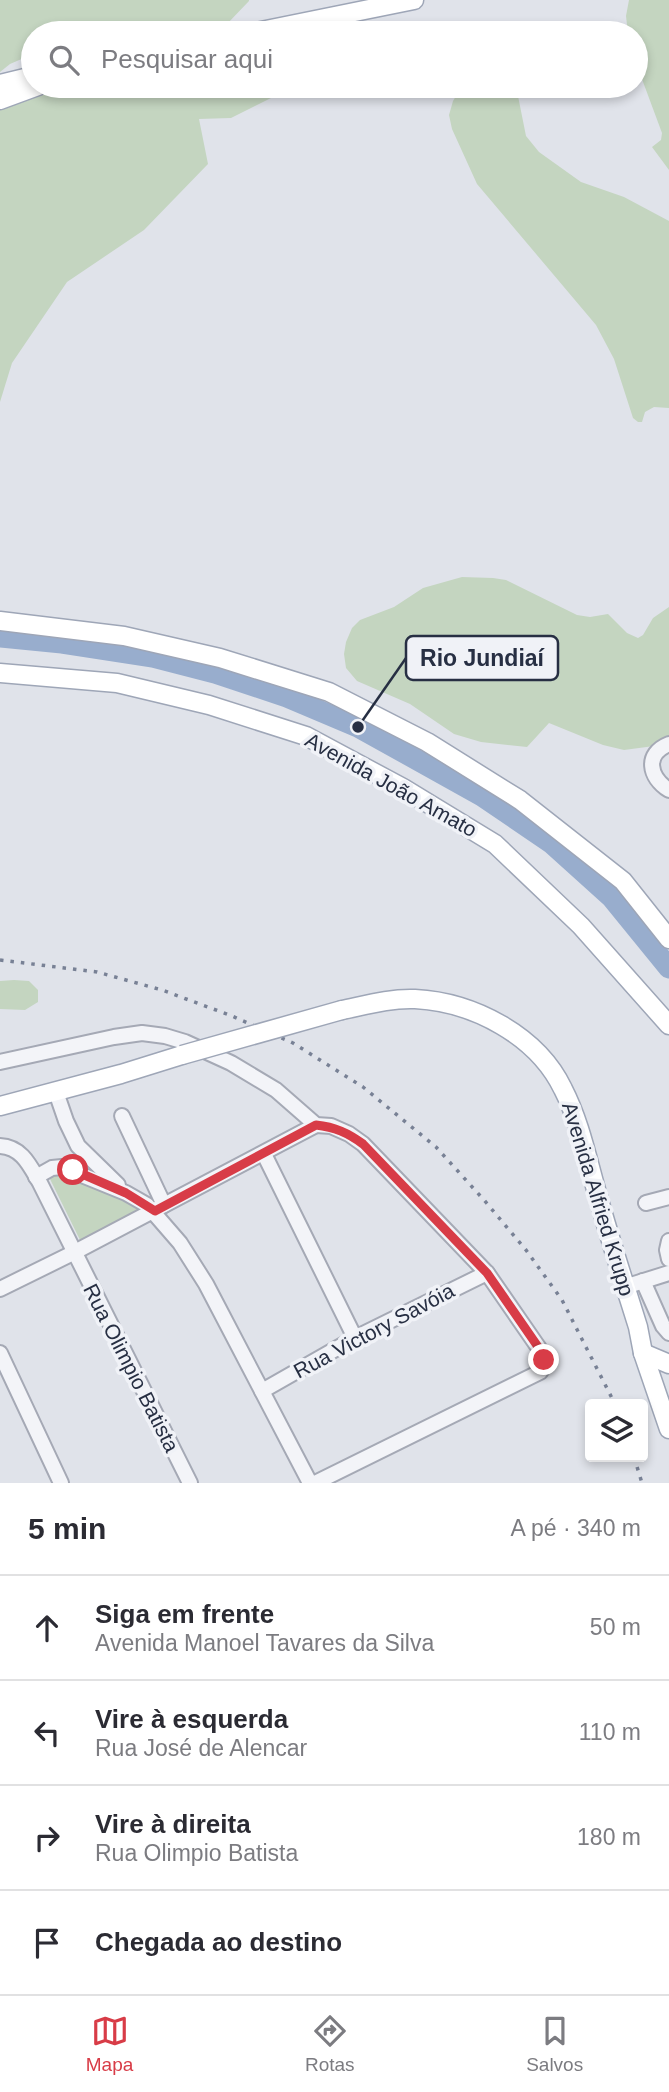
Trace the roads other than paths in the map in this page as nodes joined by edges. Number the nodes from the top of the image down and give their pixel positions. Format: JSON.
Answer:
{"nodes":[{"id":1,"x":414,"y":0,"type":"edge"},
{"id":2,"x":310,"y":21,"type":"edge"},
{"id":3,"x":21,"y":79,"type":"edge"},
{"id":4,"x":0,"y":84,"type":"edge"},
{"id":5,"x":21,"y":92,"type":"edge"},
{"id":6,"x":0,"y":100,"type":"edge"},
{"id":7,"x":0,"y":621,"type":"edge"},
{"id":8,"x":0,"y":673,"type":"edge"},
{"id":9,"x":665,"y":745,"type":"edge"},
{"id":10,"x":669,"y":790,"type":"edge"},
{"id":11,"x":669,"y":939,"type":"edge"},
{"id":12,"x":669,"y":1025,"type":"edge"},
{"id":13,"x":0,"y":1062,"type":"edge"},
{"id":14,"x":57,"y":1092,"type":"junction"},
{"id":15,"x":2,"y":1106,"type":"edge"},
{"id":16,"x":122,"y":1116,"type":"dead end"},
{"id":17,"x":316,"y":1125,"type":"junction"},
{"id":18,"x":0,"y":1146,"type":"edge"},
{"id":19,"x":264,"y":1154,"type":"junction"},
{"id":20,"x":36,"y":1177,"type":"junction"},
{"id":21,"x":126,"y":1193,"type":"junction"},
{"id":22,"x":669,"y":1197,"type":"edge"},
{"id":23,"x":646,"y":1203,"type":"dead end"},
{"id":24,"x":159,"y":1208,"type":"junction"},
{"id":25,"x":669,"y":1241,"type":"edge"},
{"id":26,"x":73,"y":1253,"type":"junction"},
{"id":27,"x":669,"y":1259,"type":"edge"},
{"id":28,"x":487,"y":1273,"type":"junction"},
{"id":29,"x":669,"y":1273,"type":"edge"},
{"id":30,"x":634,"y":1284,"type":"junction"},
{"id":31,"x":0,"y":1289,"type":"edge"},
{"id":32,"x":669,"y":1333,"type":"edge"},
{"id":33,"x":355,"y":1338,"type":"junction"},
{"id":34,"x":0,"y":1353,"type":"edge"},
{"id":35,"x":643,"y":1353,"type":"junction"},
{"id":36,"x":669,"y":1364,"type":"edge"},
{"id":37,"x":262,"y":1391,"type":"junction"},
{"id":38,"x":668,"y":1419,"type":"edge"},
{"id":39,"x":61,"y":1483,"type":"edge"},
{"id":40,"x":190,"y":1483,"type":"edge"},
{"id":41,"x":310,"y":1483,"type":"edge"},
{"id":42,"x":315,"y":1483,"type":"edge"}],
"edges":[{"from":1,"to":2,"type":"main road"},
{"from":3,"to":4,"type":"main road"},
{"from":5,"to":6,"type":"main road"},
{"from":7,"to":11,"type":"main road"},
{"from":8,"to":12,"type":"main road","name":"Avenida João Amato"},
{"from":9,"to":10,"type":"street"},
{"from":13,"to":17,"type":"street"},
{"from":14,"to":15,"type":"main road","name":"Avenida Alfried Krupp"},
{"from":14,"to":21,"type":"street"},
{"from":14,"to":30,"type":"main road","name":"Avenida Alfried Krupp","bridge":true},
{"from":16,"to":24,"type":"street"},
{"from":17,"to":19,"type":"street"},
{"from":17,"to":28,"type":"street"},
{"from":18,"to":20,"type":"street"},
{"from":19,"to":24,"type":"street"},
{"from":19,"to":33,"type":"street"},
{"from":20,"to":21,"type":"street"},
{"from":20,"to":26,"type":"street"},
{"from":21,"to":24,"type":"street"},
{"from":22,"to":23,"type":"street"},
{"from":24,"to":26,"type":"street"},
{"from":24,"to":37,"type":"street"},
{"from":25,"to":27,"type":"street"},
{"from":26,"to":31,"type":"street"},
{"from":26,"to":40,"type":"street","name":"Rua Olimpio Batista"},
{"from":28,"to":33,"type":"street","name":"Rua Victory Savóia"},
{"from":28,"to":42,"type":"street"},
{"from":29,"to":30,"type":"street"},
{"from":30,"to":32,"type":"street"},
{"from":30,"to":35,"type":"main road","name":"Avenida Alfried Krupp"},
{"from":33,"to":37,"type":"street","name":"Rua Victory Savóia"},
{"from":34,"to":39,"type":"street"},
{"from":35,"to":36,"type":"main road"},
{"from":35,"to":38,"type":"main road","name":"Avenida Alfried Krupp"},
{"from":37,"to":41,"type":"street"}]}
